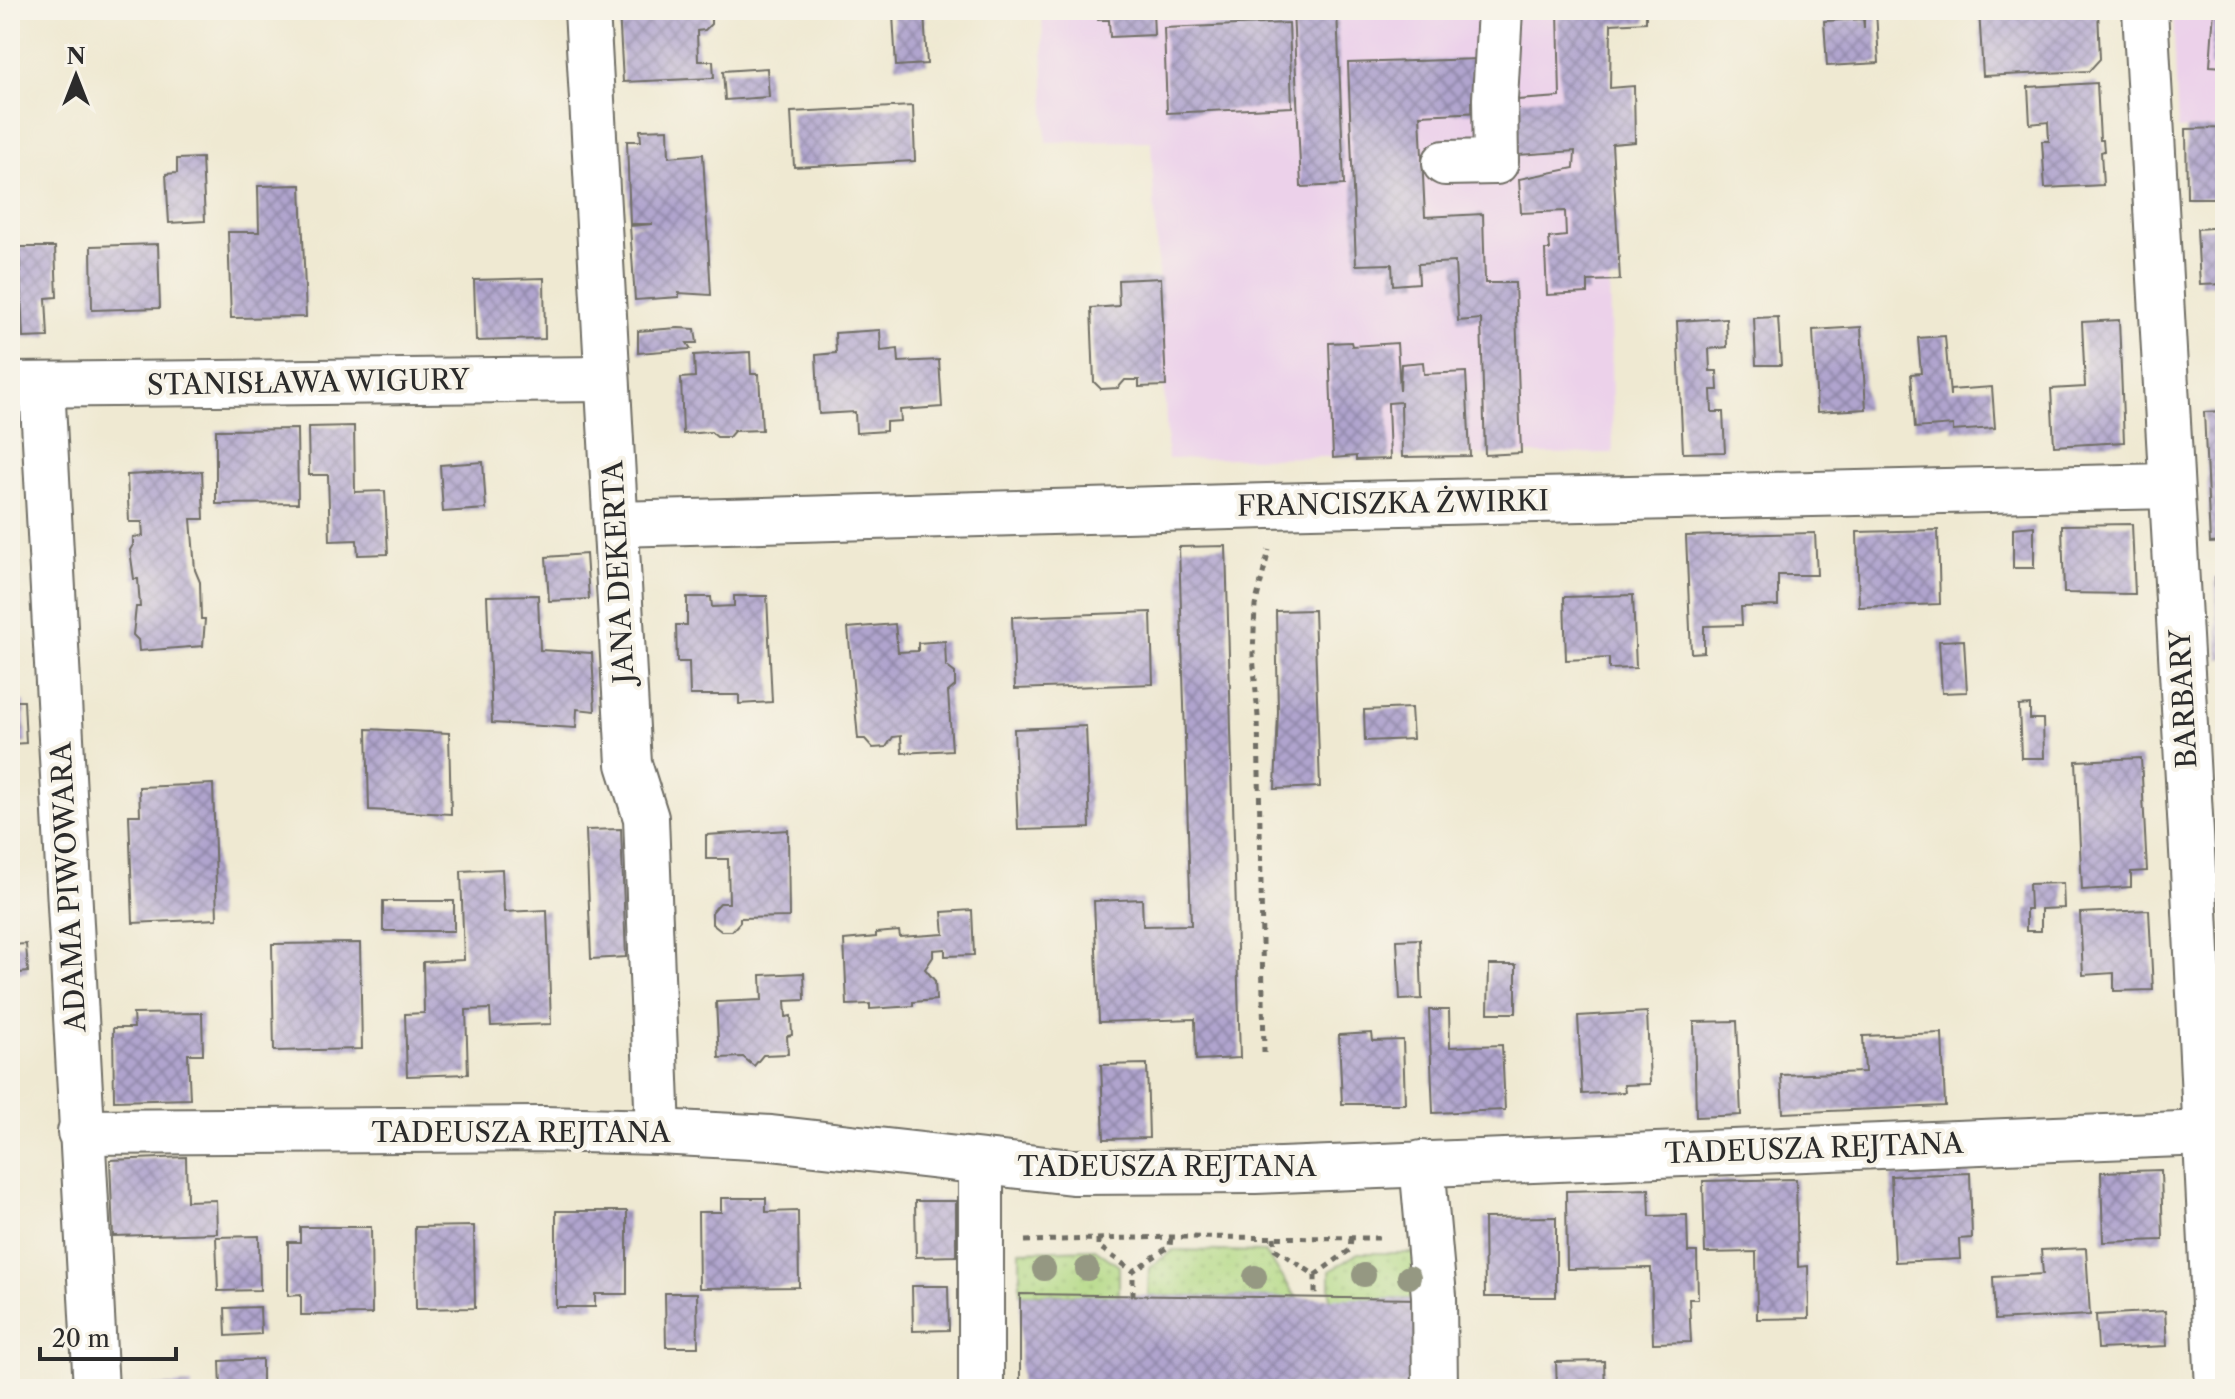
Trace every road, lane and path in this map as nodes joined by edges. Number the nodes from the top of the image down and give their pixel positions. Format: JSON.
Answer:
{"nodes":[{"id":1,"x":587,"y":10,"type":"edge"},
{"id":2,"x":1500,"y":10,"type":"edge"},
{"id":3,"x":2145,"y":10,"type":"edge"},
{"id":4,"x":1445,"y":163,"type":"dead end"},
{"id":5,"x":606,"y":379,"type":"junction"},
{"id":6,"x":26,"y":385,"type":"edge"},
{"id":7,"x":2170,"y":486,"type":"junction"},
{"id":8,"x":1267,"y":506,"type":"junction"},
{"id":9,"x":616,"y":524,"type":"junction"},
{"id":10,"x":2209,"y":871,"type":"edge"},
{"id":11,"x":1264,"y":1053,"type":"dead end"},
{"id":12,"x":80,"y":1132,"type":"junction"},
{"id":13,"x":658,"y":1132,"type":"junction"},
{"id":14,"x":2206,"y":1133,"type":"junction"},
{"id":15,"x":1422,"y":1163,"type":"junction"},
{"id":16,"x":981,"y":1164,"type":"junction"},
{"id":17,"x":1171,"y":1237,"type":"junction"},
{"id":18,"x":1274,"y":1237,"type":"junction"},
{"id":19,"x":1351,"y":1238,"type":"junction"},
{"id":20,"x":1428,"y":1238,"type":"junction"},
{"id":21,"x":1098,"y":1239,"type":"junction"},
{"id":22,"x":980,"y":1242,"type":"junction"},
{"id":23,"x":1133,"y":1271,"type":"junction"},
{"id":24,"x":1315,"y":1275,"type":"junction"},
{"id":25,"x":1133,"y":1296,"type":"dead end"},
{"id":26,"x":1315,"y":1298,"type":"dead end"},
{"id":27,"x":96,"y":1389,"type":"edge"},
{"id":28,"x":981,"y":1389,"type":"edge"},
{"id":29,"x":1435,"y":1389,"type":"edge"},
{"id":30,"x":2218,"y":1389,"type":"edge"}],
"edges":[{"from":1,"to":5,"type":"street","name":"JANA DEKERTA"},
{"from":2,"to":4,"type":"street"},
{"from":3,"to":7,"type":"street","name":"BARBARY"},
{"from":5,"to":6,"type":"street","name":"STANISŁAWA WIGURY"},
{"from":5,"to":9,"type":"street","name":"JANA DEKERTA"},
{"from":6,"to":12,"type":"street","name":"ADAMA PIWOWARA"},
{"from":7,"to":8,"type":"street","name":"FRANCISZKA ŻWIRKI"},
{"from":7,"to":10,"type":"street","name":"BARBARY"},
{"from":8,"to":9,"type":"street","name":"FRANCISZKA ŻWIRKI"},
{"from":8,"to":11,"type":"path"},
{"from":9,"to":13,"type":"street","name":"JANA DEKERTA"},
{"from":10,"to":14,"type":"street","name":"BARBARY"},
{"from":12,"to":13,"type":"street","name":"TADEUSZA REJTANA"},
{"from":12,"to":27,"type":"street","name":"ADAMA PIWOWARA"},
{"from":13,"to":16,"type":"street","name":"TADEUSZA REJTANA"},
{"from":14,"to":15,"type":"street","name":"TADEUSZA REJTANA"},
{"from":14,"to":30,"type":"street","name":"BARBARY"},
{"from":15,"to":16,"type":"street","name":"TADEUSZA REJTANA"},
{"from":15,"to":20,"type":"street"},
{"from":16,"to":22,"type":"street"},
{"from":17,"to":18,"type":"path"},
{"from":17,"to":21,"type":"path"},
{"from":17,"to":23,"type":"path"},
{"from":18,"to":19,"type":"path"},
{"from":18,"to":24,"type":"path"},
{"from":19,"to":20,"type":"path"},
{"from":19,"to":24,"type":"path"},
{"from":20,"to":29,"type":"street"},
{"from":21,"to":22,"type":"path"},
{"from":21,"to":23,"type":"path"},
{"from":22,"to":28,"type":"street"},
{"from":23,"to":25,"type":"path"},
{"from":24,"to":26,"type":"path"}]}
